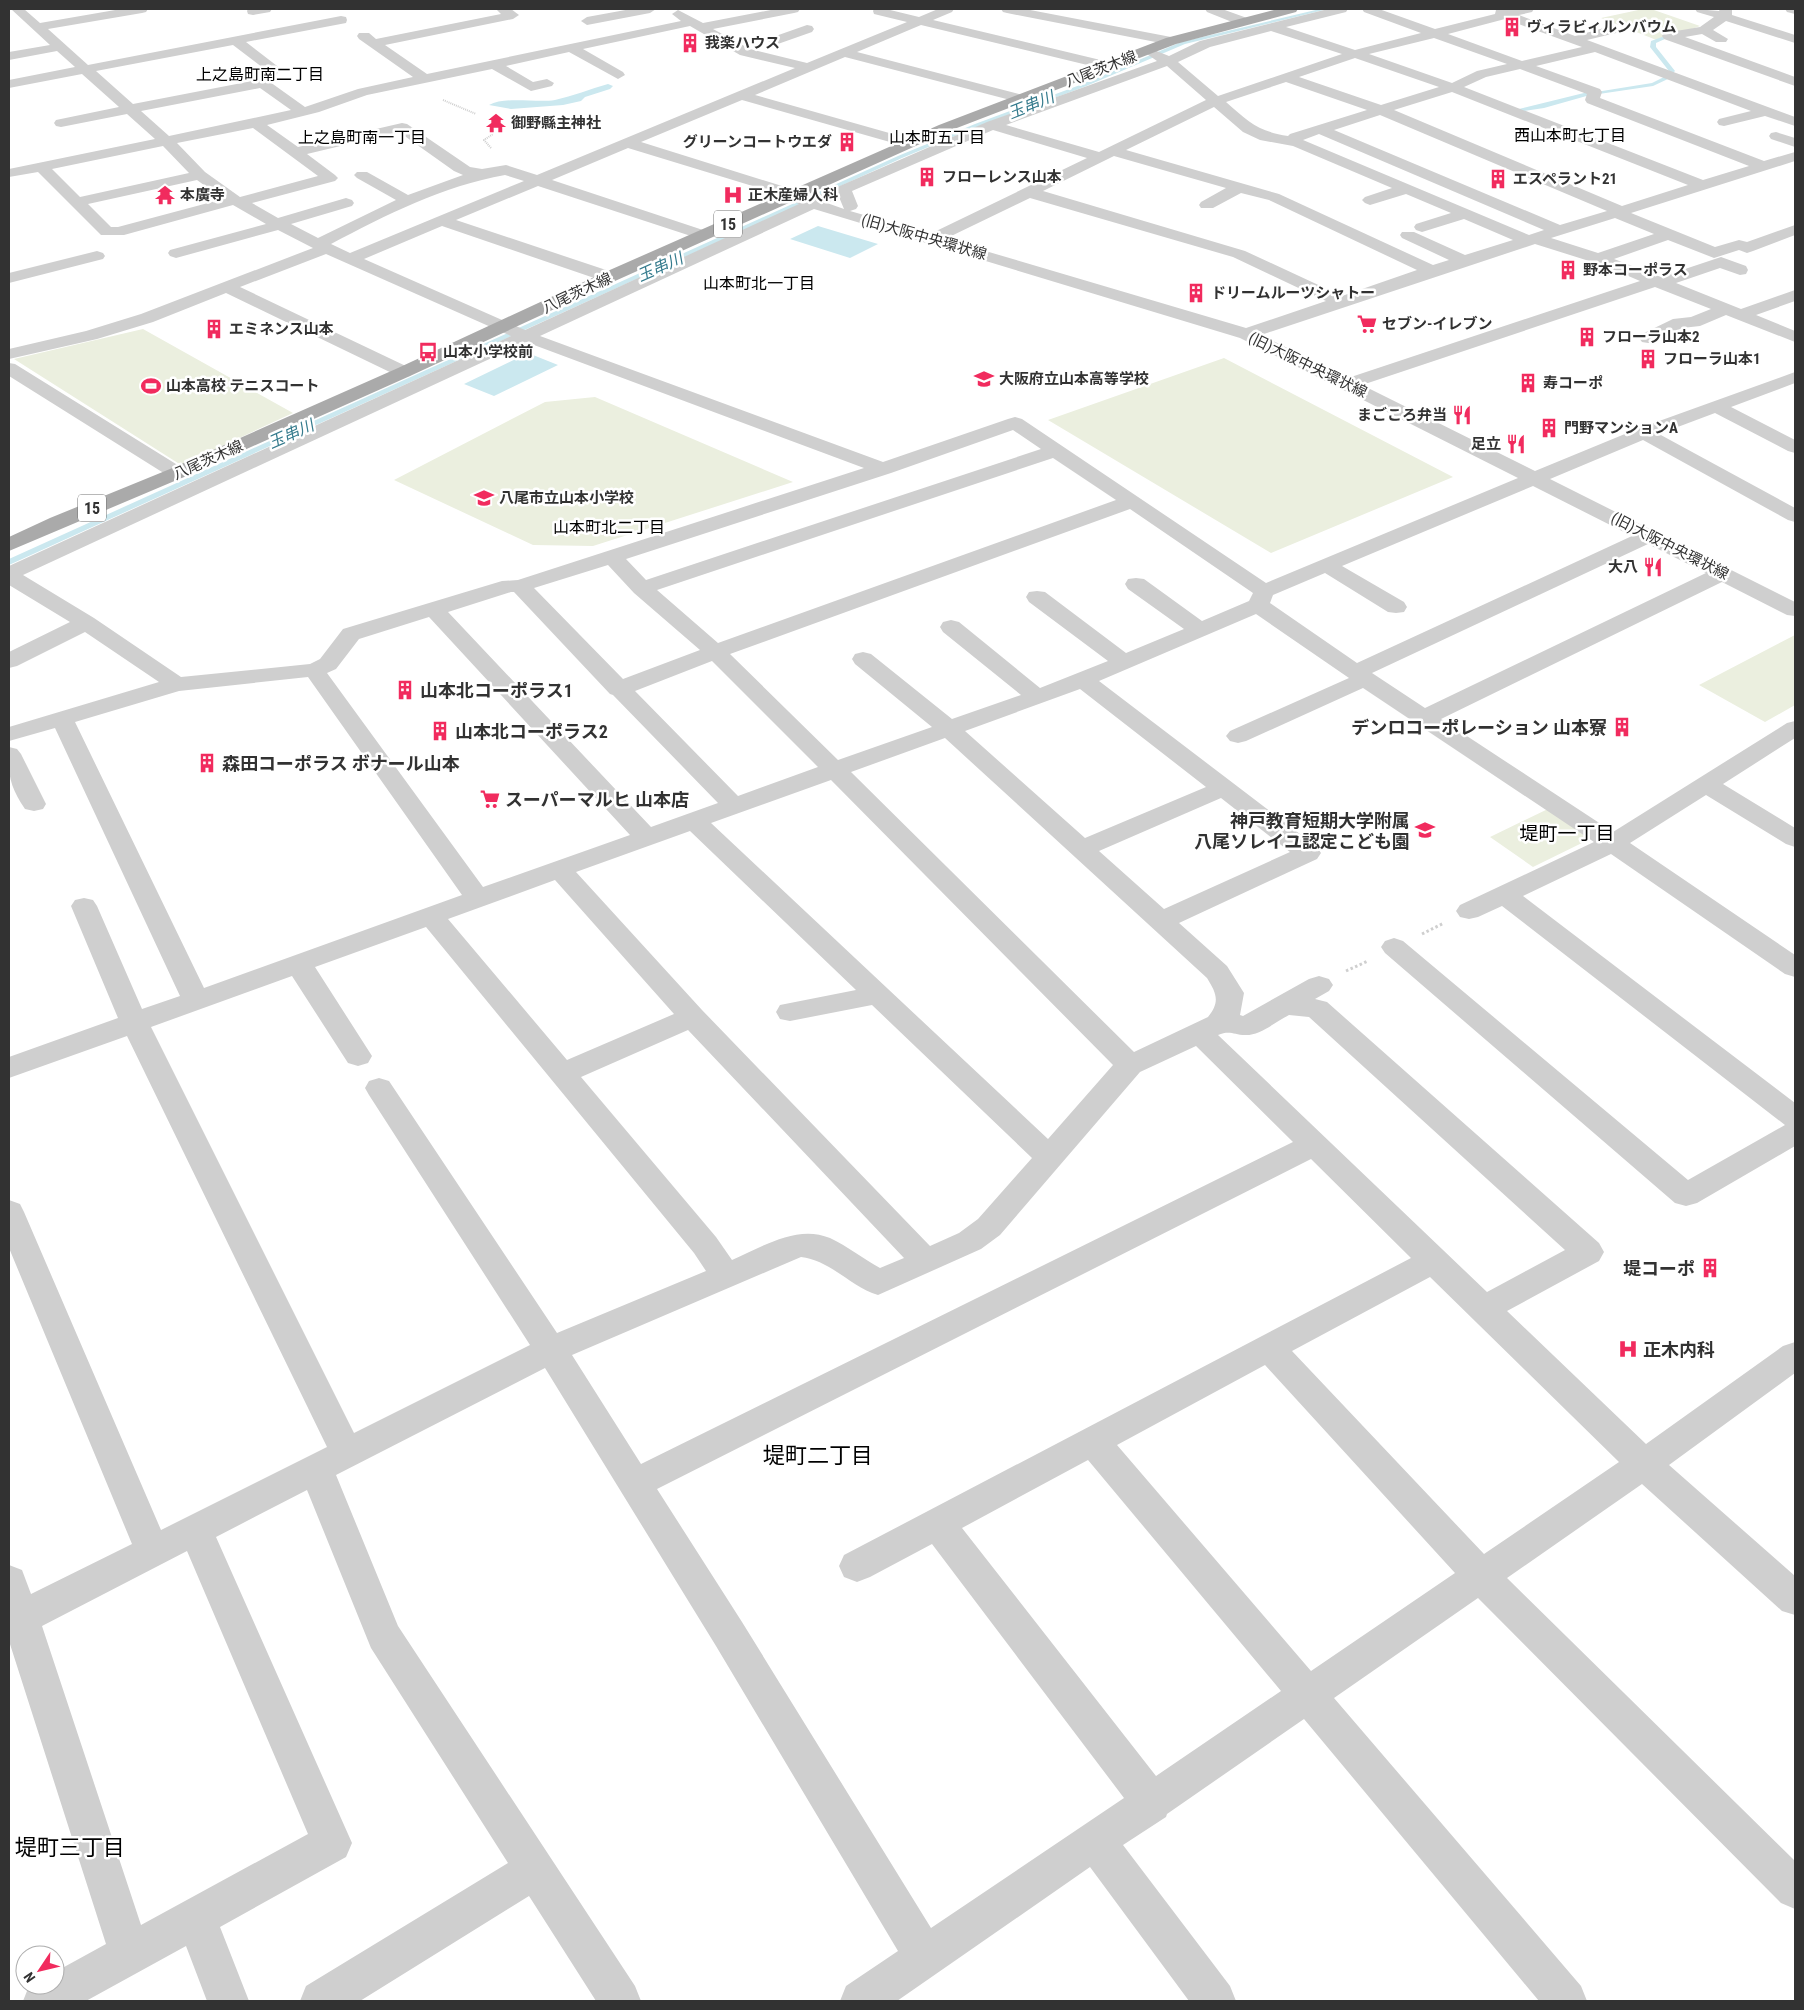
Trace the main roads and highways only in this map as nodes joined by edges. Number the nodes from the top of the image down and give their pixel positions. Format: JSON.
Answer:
{"nodes":[{"id":1,"x":1292,"y":9,"type":"edge"},
{"id":2,"x":9,"y":545,"type":"edge"}],
"edges":[{"from":1,"to":2,"type":"main road","name":"八尾茨木線","number":"15"}]}
